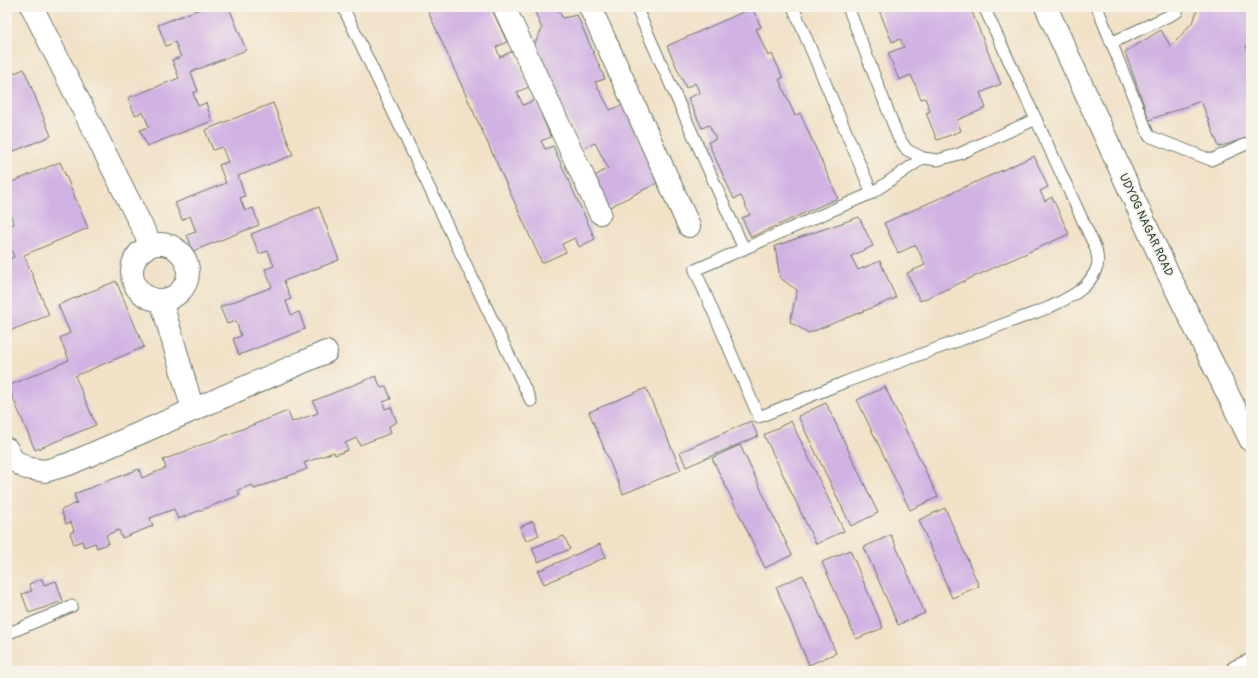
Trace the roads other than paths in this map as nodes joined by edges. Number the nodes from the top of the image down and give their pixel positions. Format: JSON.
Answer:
{"nodes":[{"id":1,"x":32,"y":7,"type":"edge"},
{"id":2,"x":343,"y":7,"type":"edge"},
{"id":3,"x":504,"y":7,"type":"edge"},
{"id":4,"x":590,"y":7,"type":"edge"},
{"id":5,"x":636,"y":7,"type":"edge"},
{"id":6,"x":792,"y":7,"type":"edge"},
{"id":7,"x":848,"y":7,"type":"edge"},
{"id":8,"x":984,"y":7,"type":"edge"},
{"id":9,"x":1046,"y":7,"type":"edge"},
{"id":10,"x":1097,"y":7,"type":"edge"},
{"id":11,"x":1177,"y":7,"type":"edge"},
{"id":12,"x":1112,"y":43,"type":"junction"},
{"id":13,"x":1036,"y":119,"type":"junction"},
{"id":14,"x":1251,"y":142,"type":"edge"},
{"id":15,"x":923,"y":158,"type":"junction"},
{"id":16,"x":872,"y":193,"type":"junction"},
{"id":17,"x":600,"y":213,"type":"dead end"},
{"id":18,"x":689,"y":226,"type":"dead end"},
{"id":19,"x":151,"y":245,"type":"junction"},
{"id":20,"x":744,"y":249,"type":"junction"},
{"id":21,"x":162,"y":300,"type":"junction"},
{"id":22,"x":326,"y":352,"type":"dead end"},
{"id":23,"x":531,"y":401,"type":"dead end"},
{"id":24,"x":193,"y":410,"type":"junction"},
{"id":25,"x":1251,"y":441,"type":"edge"},
{"id":26,"x":7,"y":450,"type":"edge"},
{"id":27,"x":72,"y":606,"type":"dead end"},
{"id":28,"x":7,"y":634,"type":"edge"},
{"id":29,"x":1251,"y":665,"type":"edge"},
{"id":30,"x":1237,"y":671,"type":"edge"}],
"edges":[{"from":1,"to":19,"type":"street"},
{"from":2,"to":23,"type":"lane"},
{"from":3,"to":17,"type":"street"},
{"from":4,"to":18,"type":"street"},
{"from":5,"to":20,"type":"lane"},
{"from":6,"to":16,"type":"lane"},
{"from":7,"to":15,"type":"lane"},
{"from":8,"to":13,"type":"lane"},
{"from":9,"to":25,"type":"street","name":"UDYOG NAGAR ROAD"},
{"from":10,"to":12,"type":"lane"},
{"from":11,"to":12,"type":"lane"},
{"from":12,"to":14,"type":"lane"},
{"from":13,"to":15,"type":"lane"},
{"from":13,"to":20,"type":"lane"},
{"from":15,"to":16,"type":"lane"},
{"from":16,"to":20,"type":"lane"},
{"from":19,"to":21,"type":"street"},
{"from":19,"to":21,"type":"street"},
{"from":21,"to":24,"type":"street"},
{"from":22,"to":24,"type":"street"},
{"from":24,"to":26,"type":"street"},
{"from":27,"to":28,"type":"lane"},
{"from":29,"to":30,"type":"street"}]}
